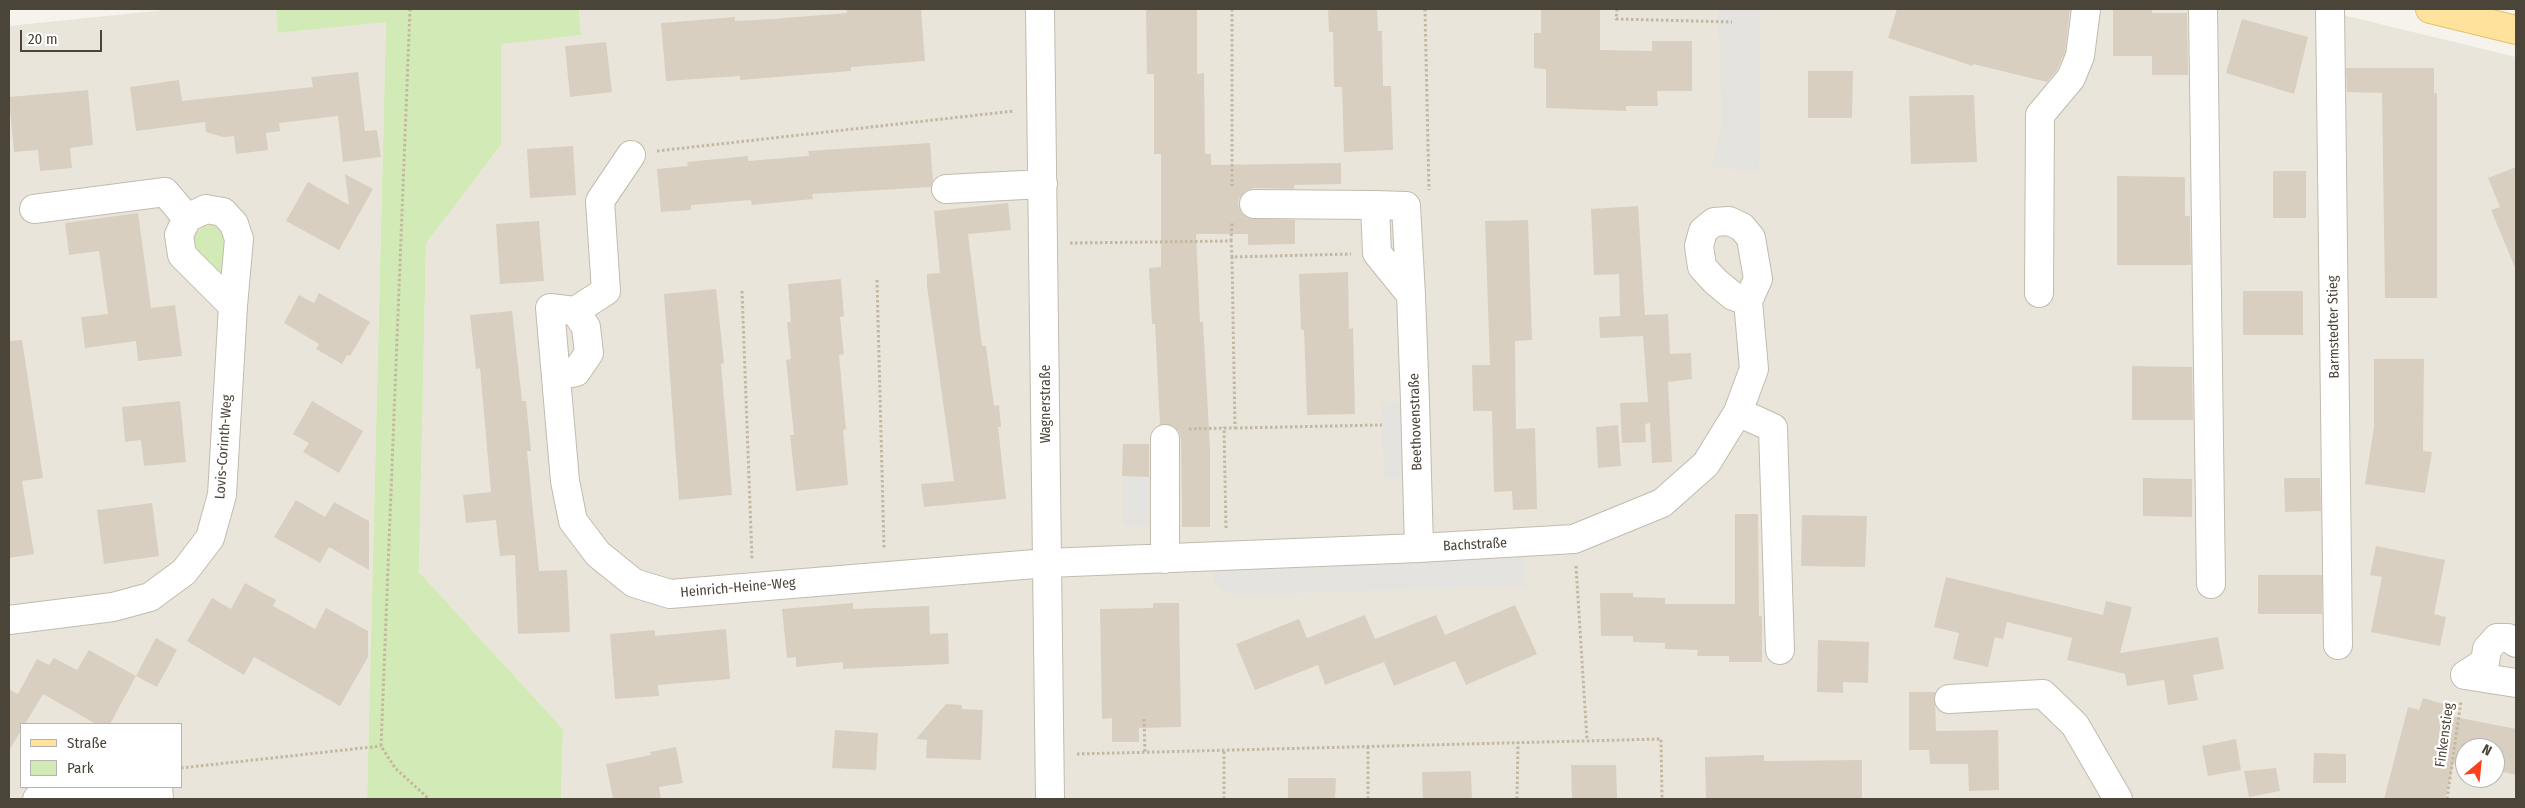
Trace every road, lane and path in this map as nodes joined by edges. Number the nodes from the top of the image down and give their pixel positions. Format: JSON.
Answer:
{"nodes":[{"id":1,"x":410,"y":9,"type":"edge"},
{"id":2,"x":1040,"y":9,"type":"edge"},
{"id":3,"x":1232,"y":9,"type":"edge"},
{"id":4,"x":1425,"y":9,"type":"edge"},
{"id":5,"x":1616,"y":9,"type":"edge"},
{"id":6,"x":2086,"y":9,"type":"edge"},
{"id":7,"x":2203,"y":9,"type":"edge"},
{"id":8,"x":2330,"y":9,"type":"edge"},
{"id":9,"x":2430,"y":9,"type":"edge"},
{"id":10,"x":1732,"y":22,"type":"dead end"},
{"id":11,"x":2516,"y":30,"type":"edge"},
{"id":12,"x":1042,"y":108,"type":"junction"},
{"id":13,"x":642,"y":153,"type":"joint"},
{"id":14,"x":1043,"y":184,"type":"junction"},
{"id":15,"x":946,"y":189,"type":"dead end"},
{"id":16,"x":1240,"y":204,"type":"junction"},
{"id":17,"x":1375,"y":205,"type":"junction"},
{"id":18,"x":1406,"y":206,"type":"junction"},
{"id":19,"x":34,"y":209,"type":"dead end"},
{"id":20,"x":186,"y":218,"type":"junction"},
{"id":21,"x":1231,"y":241,"type":"junction"},
{"id":22,"x":1044,"y":244,"type":"junction"},
{"id":23,"x":1377,"y":253,"type":"junction"},
{"id":24,"x":1232,"y":257,"type":"junction"},
{"id":25,"x":877,"y":280,"type":"dead end"},
{"id":26,"x":742,"y":291,"type":"dead end"},
{"id":27,"x":2039,"y":293,"type":"dead end"},
{"id":28,"x":1411,"y":295,"type":"junction"},
{"id":29,"x":1748,"y":301,"type":"dead end"},
{"id":30,"x":233,"y":306,"type":"junction"},
{"id":31,"x":1738,"y":412,"type":"junction"},
{"id":32,"x":1382,"y":426,"type":"dead end"},
{"id":33,"x":1235,"y":428,"type":"junction"},
{"id":34,"x":1165,"y":439,"type":"dead end"},
{"id":35,"x":1574,"y":539,"type":"junction"},
{"id":36,"x":1419,"y":548,"type":"junction"},
{"id":37,"x":1226,"y":557,"type":"junction"},
{"id":38,"x":1165,"y":559,"type":"junction"},
{"id":39,"x":1047,"y":563,"type":"junction"},
{"id":40,"x":884,"y":577,"type":"junction"},
{"id":41,"x":2211,"y":584,"type":"dead end"},
{"id":42,"x":753,"y":587,"type":"junction"},
{"id":43,"x":9,"y":620,"type":"edge"},
{"id":44,"x":2516,"y":643,"type":"edge"},
{"id":45,"x":2338,"y":645,"type":"dead end"},
{"id":46,"x":1780,"y":650,"type":"dead end"},
{"id":47,"x":2465,"y":675,"type":"junction"},
{"id":48,"x":2516,"y":683,"type":"edge"},
{"id":49,"x":1948,"y":699,"type":"dead end"},
{"id":50,"x":1144,"y":719,"type":"dead end"},
{"id":51,"x":1587,"y":740,"type":"junction"},
{"id":52,"x":1518,"y":742,"type":"junction"},
{"id":53,"x":381,"y":746,"type":"junction"},
{"id":54,"x":1368,"y":746,"type":"junction"},
{"id":55,"x":1224,"y":750,"type":"junction"},
{"id":56,"x":1145,"y":752,"type":"junction"},
{"id":57,"x":1049,"y":754,"type":"junction"},
{"id":58,"x":182,"y":768,"type":"edge"},
{"id":59,"x":130,"y":788,"type":"edge"},
{"id":60,"x":37,"y":799,"type":"edge"},
{"id":61,"x":429,"y":799,"type":"edge"},
{"id":62,"x":1050,"y":799,"type":"edge"},
{"id":63,"x":1224,"y":799,"type":"edge"},
{"id":64,"x":1368,"y":799,"type":"edge"},
{"id":65,"x":1517,"y":799,"type":"edge"},
{"id":66,"x":1662,"y":799,"type":"edge"},
{"id":67,"x":2118,"y":799,"type":"edge"},
{"id":68,"x":2447,"y":799,"type":"edge"}],
"edges":[{"from":1,"to":53,"type":"path"},
{"from":2,"to":12,"type":"street","name":"Wagnerstraße"},
{"from":3,"to":16,"type":"path"},
{"from":4,"to":18,"type":"path"},
{"from":5,"to":10,"type":"path"},
{"from":6,"to":27,"type":"street"},
{"from":7,"to":41,"type":"street"},
{"from":8,"to":45,"type":"street","name":"Barmstedter Stieg"},
{"from":9,"to":11,"type":"main road"},
{"from":12,"to":13,"type":"path"},
{"from":12,"to":14,"type":"street","name":"Wagnerstraße"},
{"from":13,"to":42,"type":"street","name":"Heinrich-Heine-Weg"},
{"from":14,"to":15,"type":"street"},
{"from":14,"to":22,"type":"street","name":"Wagnerstraße"},
{"from":16,"to":17,"type":"street"},
{"from":16,"to":21,"type":"path"},
{"from":17,"to":18,"type":"street"},
{"from":17,"to":23,"type":"street"},
{"from":18,"to":28,"type":"street","name":"Beethovenstraße"},
{"from":19,"to":20,"type":"street"},
{"from":20,"to":30,"type":"street"},
{"from":20,"to":30,"type":"street","name":"Lovis-Corinth-Weg"},
{"from":21,"to":22,"type":"path"},
{"from":21,"to":24,"type":"path"},
{"from":22,"to":39,"type":"street","name":"Wagnerstraße"},
{"from":23,"to":24,"type":"path"},
{"from":23,"to":28,"type":"street"},
{"from":24,"to":33,"type":"path"},
{"from":25,"to":40,"type":"path"},
{"from":26,"to":42,"type":"path"},
{"from":28,"to":36,"type":"street","name":"Beethovenstraße"},
{"from":29,"to":31,"type":"street","name":"Bachstraße"},
{"from":30,"to":43,"type":"street","name":"Lovis-Corinth-Weg"},
{"from":31,"to":35,"type":"street","name":"Bachstraße"},
{"from":31,"to":46,"type":"street"},
{"from":32,"to":33,"type":"path"},
{"from":33,"to":37,"type":"path"},
{"from":34,"to":38,"type":"street"},
{"from":35,"to":36,"type":"street","name":"Bachstraße"},
{"from":35,"to":51,"type":"path"},
{"from":36,"to":37,"type":"street","name":"Bachstraße"},
{"from":37,"to":38,"type":"street","name":"Bachstraße"},
{"from":38,"to":39,"type":"street","name":"Bachstraße"},
{"from":39,"to":40,"type":"street","name":"Heinrich-Heine-Weg"},
{"from":39,"to":57,"type":"street","name":"Wagnerstraße"},
{"from":40,"to":42,"type":"street","name":"Heinrich-Heine-Weg"},
{"from":44,"to":47,"type":"street"},
{"from":47,"to":48,"type":"street"},
{"from":47,"to":68,"type":"path","name":"Finkenstieg"},
{"from":49,"to":67,"type":"street"},
{"from":50,"to":56,"type":"path"},
{"from":51,"to":52,"type":"path"},
{"from":51,"to":66,"type":"path"},
{"from":52,"to":54,"type":"path"},
{"from":52,"to":65,"type":"path"},
{"from":53,"to":58,"type":"path"},
{"from":53,"to":61,"type":"path"},
{"from":54,"to":55,"type":"path"},
{"from":54,"to":64,"type":"path"},
{"from":55,"to":56,"type":"path"},
{"from":55,"to":63,"type":"path"},
{"from":56,"to":57,"type":"path"},
{"from":57,"to":62,"type":"street","name":"Wagnerstraße"},
{"from":59,"to":60,"type":"street"}]}
